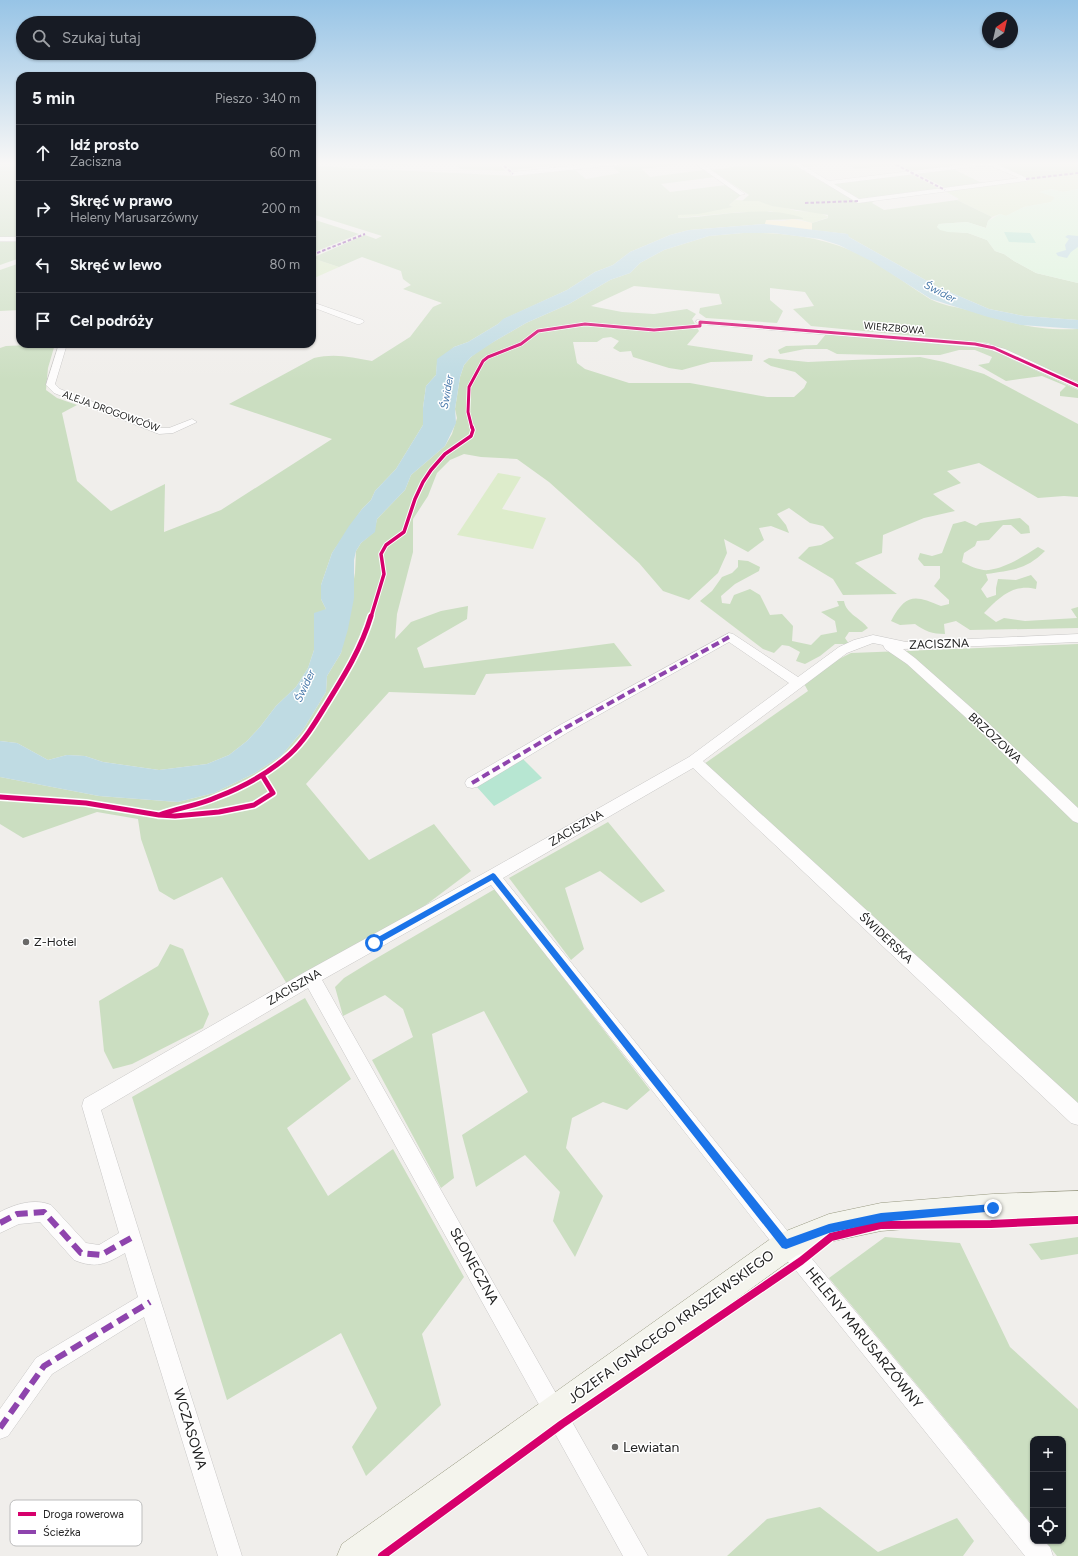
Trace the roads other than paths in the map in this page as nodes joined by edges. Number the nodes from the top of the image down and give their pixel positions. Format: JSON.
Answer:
{"nodes":[{"id":1,"x":16,"y":239,"type":"edge"},
{"id":2,"x":0,"y":240,"type":"edge"},
{"id":3,"x":316,"y":306,"type":"edge"},
{"id":4,"x":360,"y":322,"type":"dead end"},
{"id":5,"x":700,"y":322,"type":"dead end"},
{"id":6,"x":62,"y":348,"type":"edge"},
{"id":7,"x":1078,"y":386,"type":"edge"},
{"id":8,"x":192,"y":422,"type":"dead end"},
{"id":9,"x":1078,"y":638,"type":"edge"},
{"id":10,"x":882,"y":641,"type":"junction"},
{"id":11,"x":906,"y":646,"type":"junction"},
{"id":12,"x":911,"y":661,"type":"junction"},
{"id":13,"x":798,"y":683,"type":"junction"},
{"id":14,"x":694,"y":761,"type":"junction"},
{"id":15,"x":472,"y":783,"type":"dead end"},
{"id":16,"x":1078,"y":818,"type":"edge"},
{"id":17,"x":493,"y":876,"type":"junction"},
{"id":18,"x":312,"y":977,"type":"junction"},
{"id":19,"x":91,"y":1106,"type":"joint"},
{"id":20,"x":1078,"y":1116,"type":"edge"},
{"id":21,"x":1078,"y":1205,"type":"edge"},
{"id":22,"x":0,"y":1223,"type":"edge"},
{"id":23,"x":126,"y":1241,"type":"junction"},
{"id":24,"x":786,"y":1244,"type":"junction"},
{"id":25,"x":145,"y":1306,"type":"junction"},
{"id":26,"x":555,"y":1411,"type":"junction"},
{"id":27,"x":0,"y":1428,"type":"edge"},
{"id":28,"x":230,"y":1556,"type":"edge"},
{"id":29,"x":354,"y":1556,"type":"edge"},
{"id":30,"x":636,"y":1556,"type":"edge"},
{"id":31,"x":1041,"y":1556,"type":"edge"}],
"edges":[{"from":1,"to":2,"type":"street"},
{"from":3,"to":4,"type":"street"},
{"from":5,"to":7,"type":"street","name":"WIERZBOWA"},
{"from":6,"to":8,"type":"street","name":"ALEJA DROGOWCÓW"},
{"from":9,"to":11,"type":"street","name":"ZACISZNA"},
{"from":10,"to":11,"type":"street","name":"ZACISZNA"},
{"from":10,"to":12,"type":"street","name":"BRZOZOWA"},
{"from":10,"to":13,"type":"street","name":"ZACISZNA"},
{"from":11,"to":12,"type":"street","name":"BRZOZOWA"},
{"from":12,"to":16,"type":"street","name":"BRZOZOWA"},
{"from":13,"to":14,"type":"street","name":"ZACISZNA"},
{"from":13,"to":15,"type":"street"},
{"from":14,"to":17,"type":"street","name":"ZACISZNA"},
{"from":14,"to":20,"type":"street","name":"ŚWIDERSKA"},
{"from":17,"to":18,"type":"street","name":"ZACISZNA"},
{"from":17,"to":24,"type":"street","name":"HELENY MARUSARZÓWNY"},
{"from":18,"to":19,"type":"street","name":"ZACISZNA"},
{"from":18,"to":26,"type":"street","name":"SŁONECZNA"},
{"from":19,"to":23,"type":"street","name":"WCZASOWA"},
{"from":21,"to":24,"type":"street","name":"JÓZEFA IGNACEGO KRASZEWSKIEGO"},
{"from":22,"to":23,"type":"street"},
{"from":23,"to":25,"type":"street","name":"WCZASOWA"},
{"from":24,"to":26,"type":"street","name":"JÓZEFA IGNACEGO KRASZEWSKIEGO"},
{"from":24,"to":31,"type":"street","name":"HELENY MARUSARZÓWNY"},
{"from":25,"to":27,"type":"street"},
{"from":25,"to":28,"type":"street","name":"WCZASOWA"},
{"from":26,"to":29,"type":"street","name":"JÓZEFA IGNACEGO KRASZEWSKIEGO"},
{"from":26,"to":30,"type":"street","name":"SŁONECZNA"}]}
